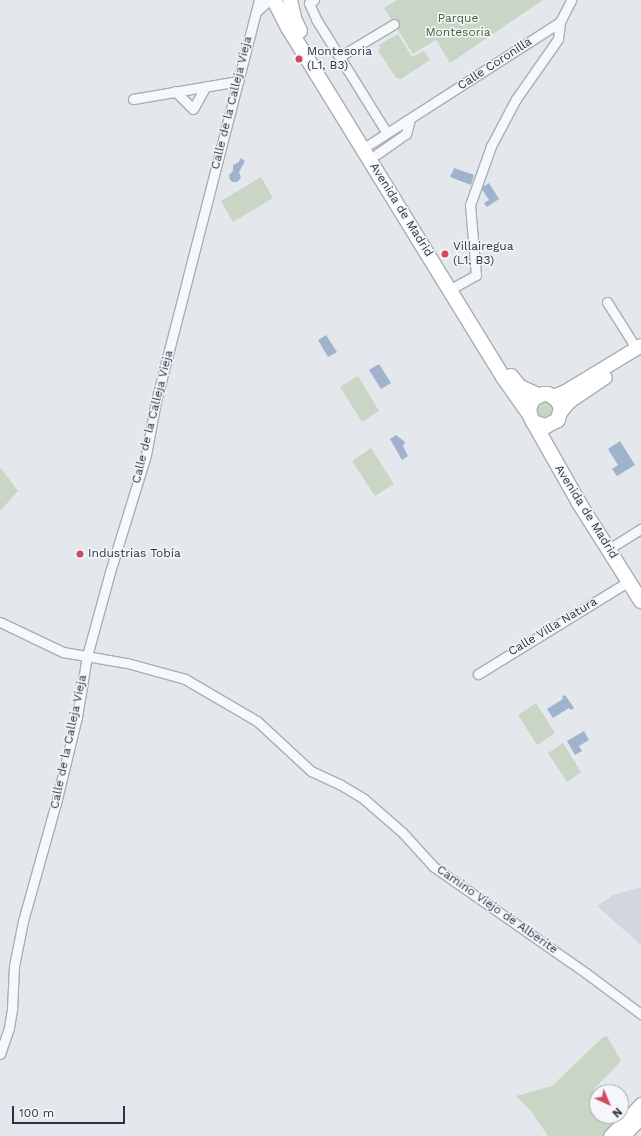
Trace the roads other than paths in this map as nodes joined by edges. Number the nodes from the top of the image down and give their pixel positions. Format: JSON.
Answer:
{"nodes":[{"id":1,"x":290,"y":0,"type":"edge"},
{"id":2,"x":571,"y":0,"type":"edge"},
{"id":3,"x":271,"y":1,"type":"edge"},
{"id":4,"x":309,"y":1,"type":"edge"},
{"id":5,"x":560,"y":22,"type":"junction"},
{"id":6,"x":394,"y":24,"type":"dead end"},
{"id":7,"x":339,"y":57,"type":"junction"},
{"id":8,"x":238,"y":81,"type":"junction"},
{"id":9,"x":206,"y":86,"type":"junction"},
{"id":10,"x":175,"y":91,"type":"junction"},
{"id":11,"x":133,"y":99,"type":"dead end"},
{"id":12,"x":410,"y":119,"type":"junction"},
{"id":13,"x":387,"y":133,"type":"junction"},
{"id":14,"x":374,"y":149,"type":"junction"},
{"id":15,"x":456,"y":286,"type":"junction"},
{"id":16,"x":607,"y":302,"type":"dead end"},
{"id":17,"x":639,"y":349,"type":"edge"},
{"id":18,"x":538,"y":396,"type":"junction"},
{"id":19,"x":552,"y":396,"type":"junction"},
{"id":20,"x":558,"y":417,"type":"junction"},
{"id":21,"x":531,"y":418,"type":"junction"},
{"id":22,"x":641,"y":529,"type":"edge"},
{"id":23,"x":615,"y":545,"type":"junction"},
{"id":24,"x":635,"y":584,"type":"edge"},
{"id":25,"x":641,"y":600,"type":"edge"},
{"id":26,"x":0,"y":622,"type":"edge"},
{"id":27,"x":87,"y":656,"type":"junction"},
{"id":28,"x":478,"y":674,"type":"dead end"},
{"id":29,"x":641,"y":1014,"type":"edge"},
{"id":30,"x":0,"y":1054,"type":"edge"},
{"id":31,"x":641,"y":1104,"type":"edge"},
{"id":32,"x":641,"y":1114,"type":"edge"},
{"id":33,"x":641,"y":1130,"type":"edge"},
{"id":34,"x":610,"y":1136,"type":"edge"},
{"id":35,"x":620,"y":1136,"type":"edge"},
{"id":36,"x":636,"y":1136,"type":"edge"}],
"edges":[{"from":1,"to":14,"type":"main road","name":"Avenida de Madrid"},
{"from":2,"to":5,"type":"street"},
{"from":3,"to":8,"type":"street","name":"Calle de la Calleja Vieja"},
{"from":3,"to":21,"type":"main road","name":"Avenida de Madrid"},
{"from":4,"to":7,"type":"street"},
{"from":5,"to":12,"type":"street","name":"Calle Coronilla"},
{"from":5,"to":15,"type":"street"},
{"from":6,"to":7,"type":"street"},
{"from":7,"to":13,"type":"street"},
{"from":8,"to":9,"type":"street"},
{"from":8,"to":27,"type":"street","name":"Calle de la Calleja Vieja"},
{"from":9,"to":10,"type":"street"},
{"from":9,"to":10,"type":"street"},
{"from":10,"to":11,"type":"street"},
{"from":12,"to":13,"type":"street","name":"Calle Coronilla"},
{"from":12,"to":14,"type":"street"},
{"from":13,"to":14,"type":"street","name":"Calle Coronilla"},
{"from":14,"to":15,"type":"main road","name":"Avenida de Madrid"},
{"from":15,"to":18,"type":"main road","name":"Avenida de Madrid"},
{"from":16,"to":17,"type":"street"},
{"from":17,"to":19,"type":"main road"},
{"from":17,"to":20,"type":"main road"},
{"from":18,"to":19,"type":"main road"},
{"from":18,"to":21,"type":"main road"},
{"from":19,"to":20,"type":"main road"},
{"from":20,"to":21,"type":"main road"},
{"from":20,"to":23,"type":"main road","name":"Avenida de Madrid"},
{"from":21,"to":24,"type":"main road","name":"Avenida de Madrid"},
{"from":22,"to":23,"type":"street"},
{"from":23,"to":24,"type":"main road","name":"Avenida de Madrid"},
{"from":24,"to":25,"type":"main road","name":"Avenida de Madrid"},
{"from":24,"to":28,"type":"street","name":"Calle Villa Natura"},
{"from":26,"to":27,"type":"street","name":"Camino Viejo de Alberite"},
{"from":27,"to":29,"type":"street","name":"Camino Viejo de Alberite"},
{"from":27,"to":30,"type":"street","name":"Calle de la Calleja Vieja"},
{"from":31,"to":34,"type":"main road"},
{"from":32,"to":35,"type":"highway"},
{"from":33,"to":36,"type":"highway"}]}
